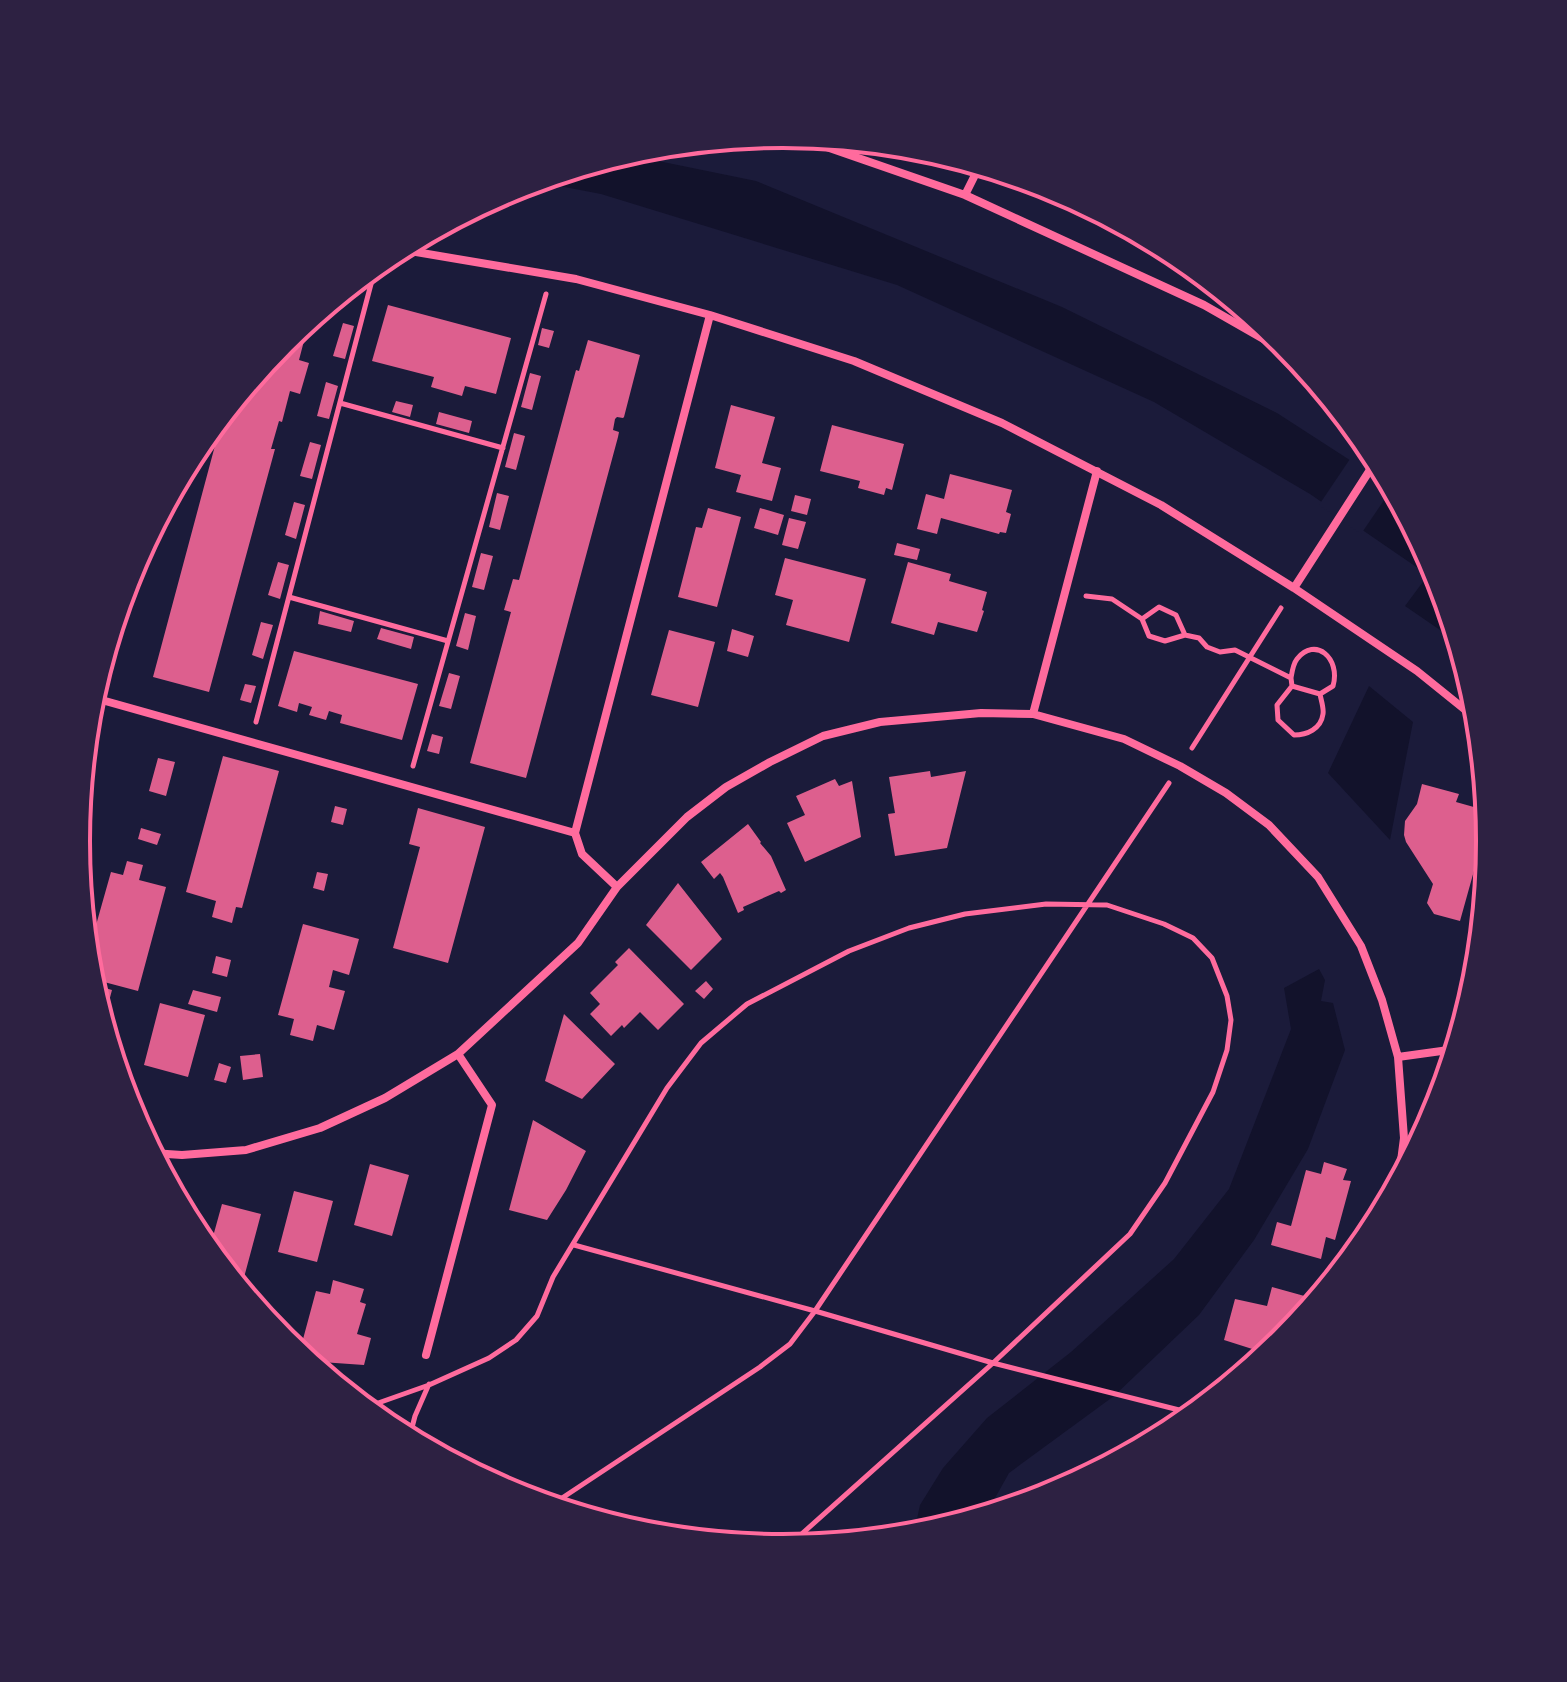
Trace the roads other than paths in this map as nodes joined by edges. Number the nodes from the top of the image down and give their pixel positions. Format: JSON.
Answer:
{"nodes":[{"id":1,"x":833,"y":149,"type":"edge"},
{"id":2,"x":975,"y":175,"type":"edge"},
{"id":3,"x":965,"y":195,"type":"junction"},
{"id":4,"x":417,"y":252,"type":"edge"},
{"id":5,"x":710,"y":315,"type":"junction"},
{"id":6,"x":1255,"y":333,"type":"edge"},
{"id":7,"x":1097,"y":471,"type":"junction"},
{"id":8,"x":1369,"y":471,"type":"edge"},
{"id":9,"x":1294,"y":588,"type":"junction"},
{"id":10,"x":104,"y":701,"type":"edge"},
{"id":11,"x":1465,"y":709,"type":"edge"},
{"id":12,"x":1033,"y":714,"type":"junction"},
{"id":13,"x":575,"y":833,"type":"junction"},
{"id":14,"x":617,"y":887,"type":"junction"},
{"id":15,"x":1444,"y":1051,"type":"edge"},
{"id":16,"x":458,"y":1054,"type":"junction"},
{"id":17,"x":1398,"y":1057,"type":"junction"},
{"id":18,"x":165,"y":1154,"type":"edge"},
{"id":19,"x":1402,"y":1154,"type":"edge"},
{"id":20,"x":426,"y":1355,"type":"road end"}],
"edges":[{"from":1,"to":3,"type":"street"},
{"from":2,"to":3,"type":"street"},
{"from":3,"to":6,"type":"street"},
{"from":4,"to":5,"type":"street"},
{"from":5,"to":7,"type":"street"},
{"from":5,"to":13,"type":"street"},
{"from":7,"to":9,"type":"street"},
{"from":7,"to":12,"type":"street"},
{"from":8,"to":9,"type":"street"},
{"from":9,"to":11,"type":"street"},
{"from":10,"to":13,"type":"street"},
{"from":12,"to":14,"type":"street"},
{"from":12,"to":17,"type":"street"},
{"from":13,"to":14,"type":"street"},
{"from":14,"to":16,"type":"street"},
{"from":15,"to":17,"type":"street"},
{"from":16,"to":18,"type":"street"},
{"from":16,"to":20,"type":"street"},
{"from":17,"to":19,"type":"street"}]}
